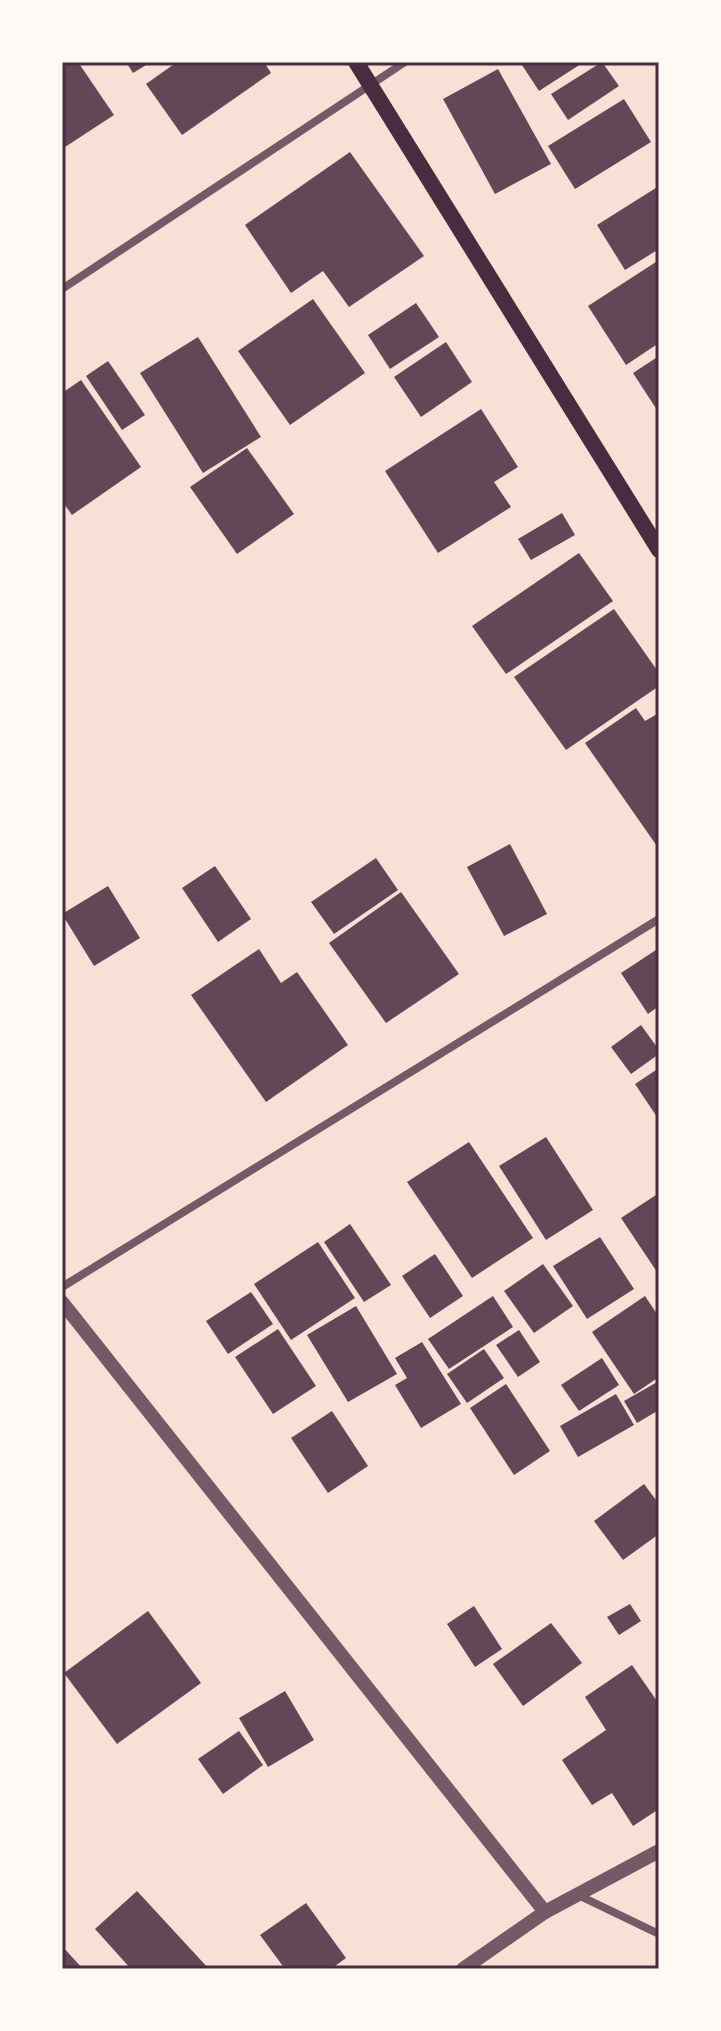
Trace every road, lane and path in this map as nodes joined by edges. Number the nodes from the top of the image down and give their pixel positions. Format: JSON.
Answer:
{"nodes":[{"id":1,"x":356,"y":62,"type":"edge"},
{"id":2,"x":405,"y":62,"type":"edge"},
{"id":3,"x":371,"y":85,"type":"junction"},
{"id":4,"x":62,"y":289,"type":"edge"},
{"id":5,"x":659,"y":550,"type":"edge"},
{"id":6,"x":659,"y":919,"type":"edge"},
{"id":7,"x":62,"y":1287,"type":"edge"},
{"id":8,"x":62,"y":1302,"type":"edge"},
{"id":9,"x":659,"y":1851,"type":"edge"},
{"id":10,"x":577,"y":1894,"type":"junction"},
{"id":11,"x":545,"y":1912,"type":"junction"},
{"id":12,"x":659,"y":1934,"type":"edge"},
{"id":13,"x":463,"y":1969,"type":"edge"}],
"edges":[{"from":1,"to":3,"type":"main road"},
{"from":2,"to":3,"type":"street"},
{"from":3,"to":4,"type":"street"},
{"from":3,"to":5,"type":"main road"},
{"from":6,"to":7,"type":"street"},
{"from":8,"to":11,"type":"street"},
{"from":9,"to":10,"type":"street"},
{"from":10,"to":11,"type":"street"},
{"from":10,"to":12,"type":"street"},
{"from":11,"to":13,"type":"street"}]}
